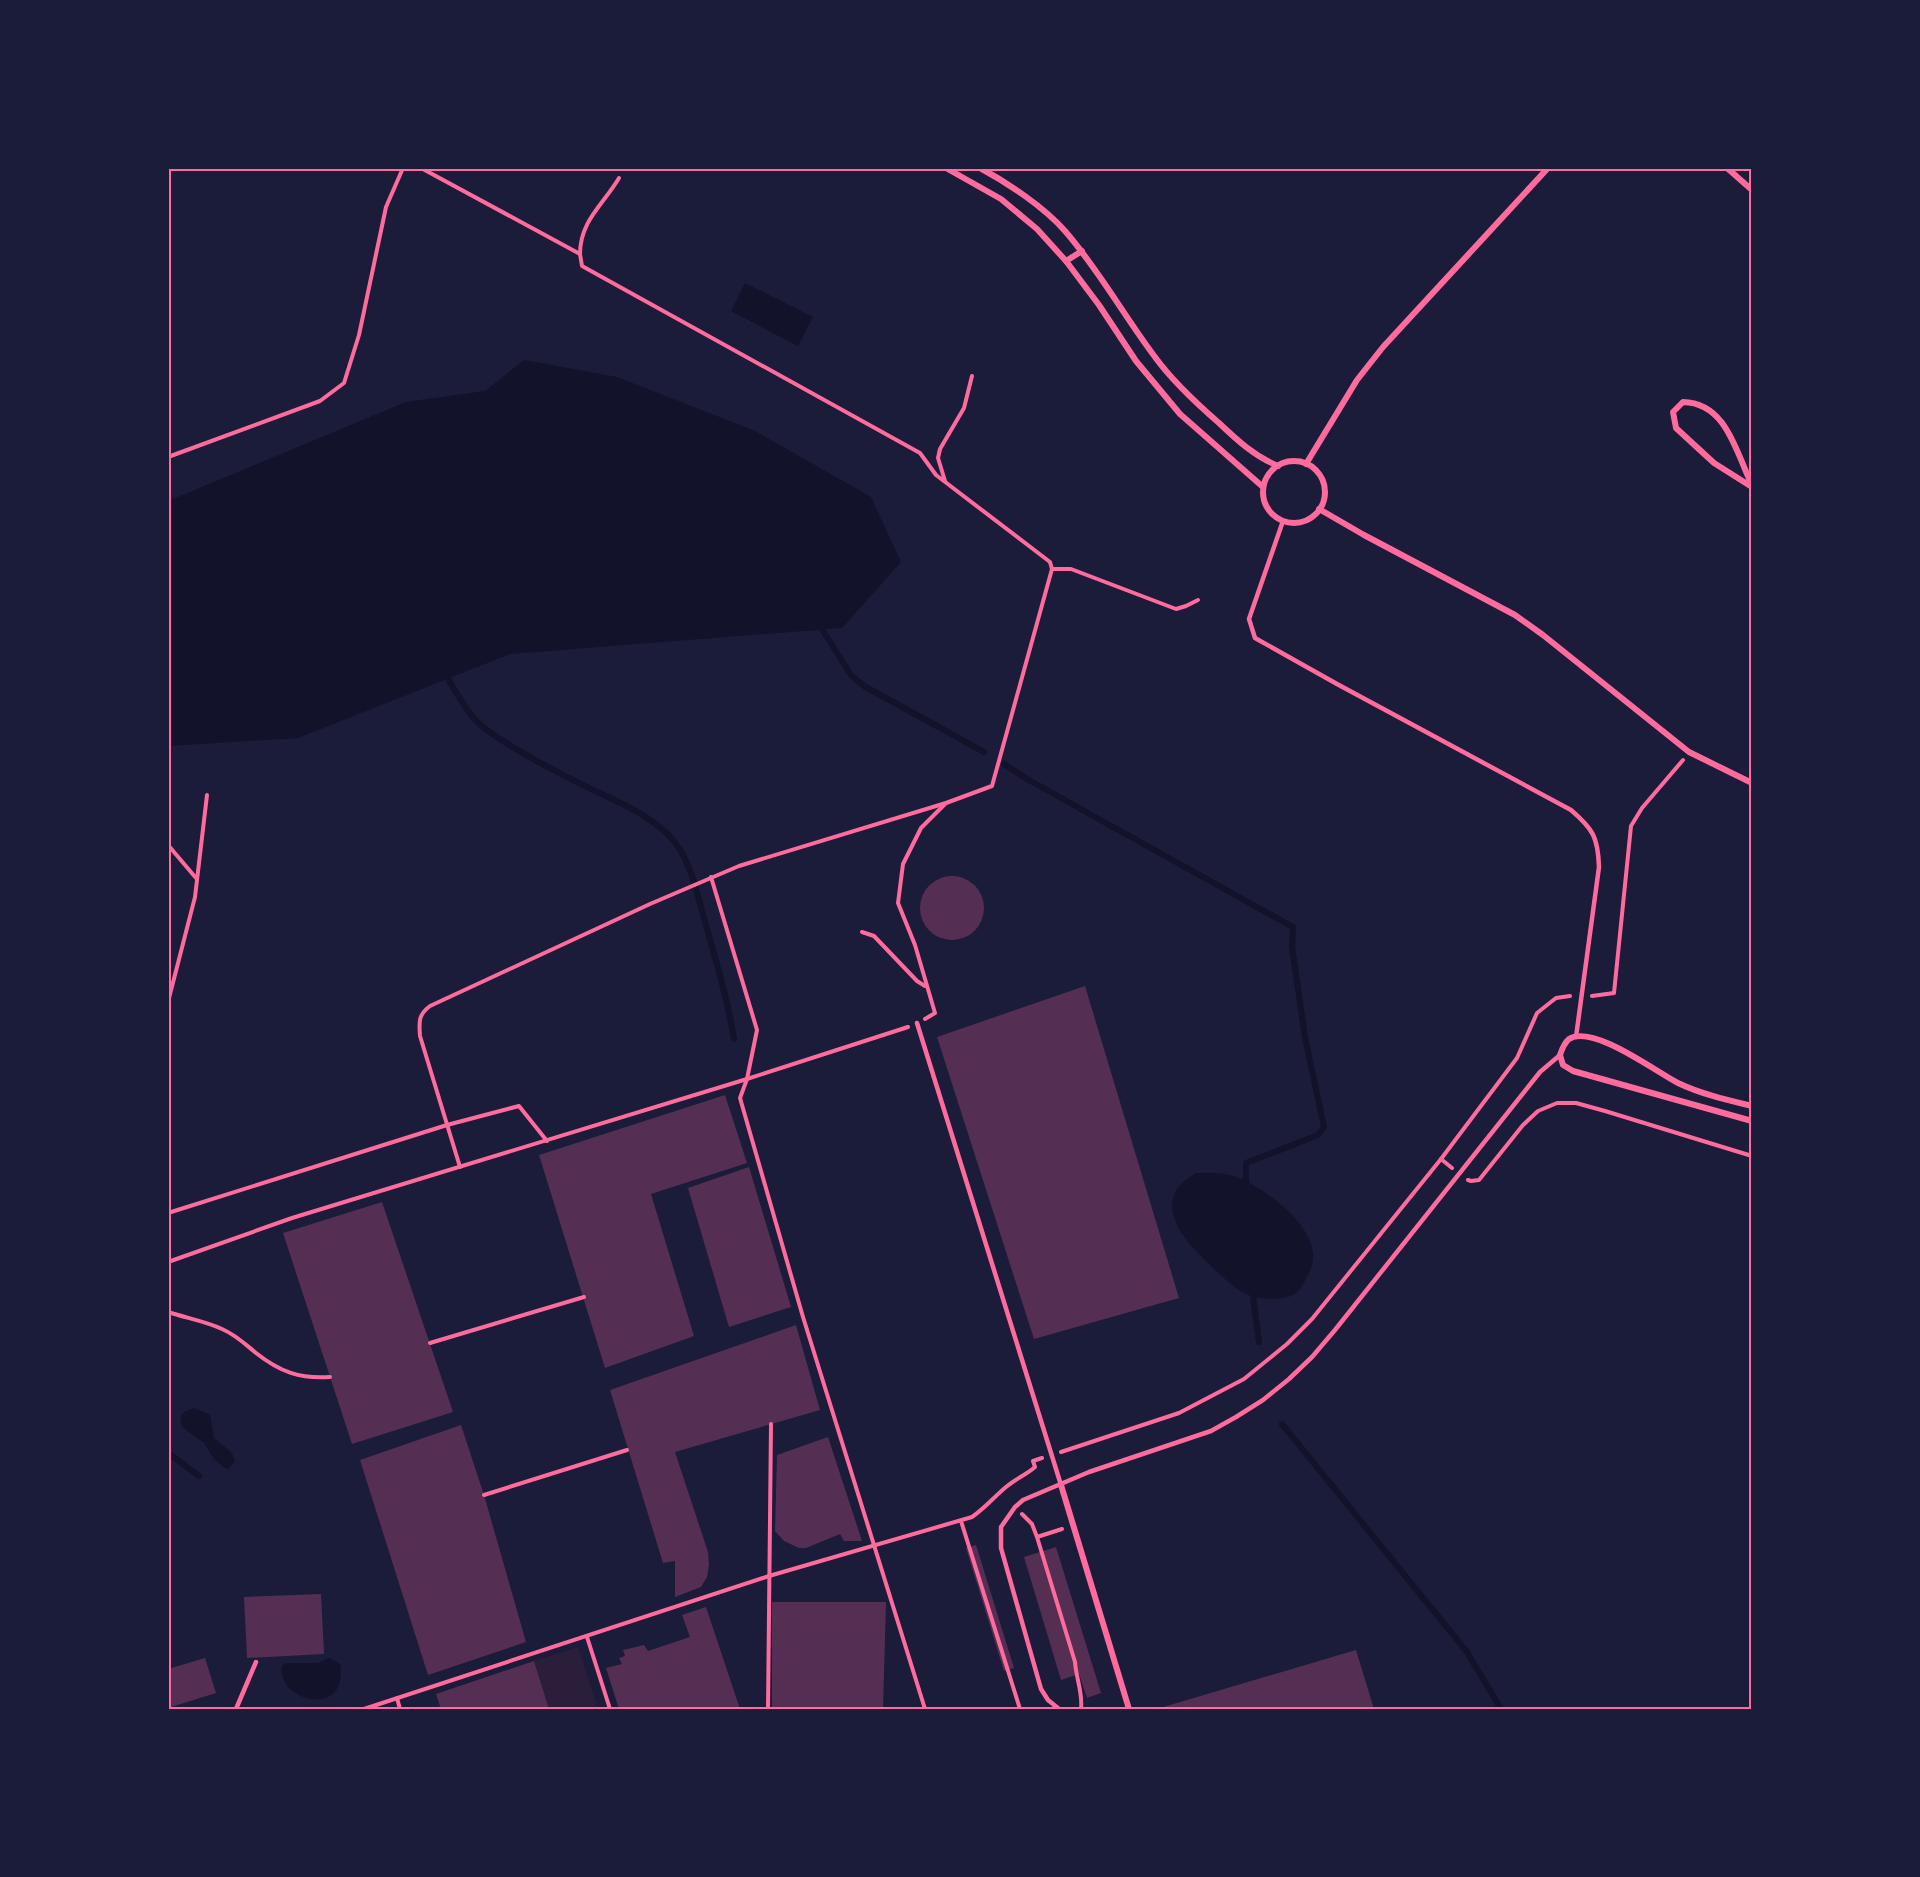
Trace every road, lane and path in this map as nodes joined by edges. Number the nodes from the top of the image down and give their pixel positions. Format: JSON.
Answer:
{"nodes":[{"id":1,"x":404,"y":168,"type":"edge"},
{"id":2,"x":421,"y":168,"type":"edge"},
{"id":3,"x":946,"y":168,"type":"edge"},
{"id":4,"x":980,"y":168,"type":"edge"},
{"id":5,"x":1548,"y":168,"type":"edge"},
{"id":6,"x":1727,"y":168,"type":"edge"},
{"id":7,"x":619,"y":178,"type":"dead end"},
{"id":8,"x":1752,"y":190,"type":"edge"},
{"id":9,"x":1082,"y":251,"type":"junction"},
{"id":10,"x":580,"y":254,"type":"junction"},
{"id":11,"x":1066,"y":261,"type":"junction"},
{"id":12,"x":972,"y":375,"type":"dead end"},
{"id":13,"x":168,"y":457,"type":"edge"},
{"id":14,"x":1306,"y":464,"type":"junction"},
{"id":15,"x":1278,"y":466,"type":"junction"},
{"id":16,"x":945,"y":482,"type":"junction"},
{"id":17,"x":1752,"y":486,"type":"edge"},
{"id":18,"x":1263,"y":487,"type":"junction"},
{"id":19,"x":1319,"y":509,"type":"junction"},
{"id":20,"x":1282,"y":521,"type":"junction"},
{"id":21,"x":1052,"y":569,"type":"junction"},
{"id":22,"x":1198,"y":600,"type":"dead end"},
{"id":23,"x":1752,"y":783,"type":"edge"},
{"id":24,"x":207,"y":795,"type":"dead end"},
{"id":25,"x":946,"y":803,"type":"junction"},
{"id":26,"x":168,"y":845,"type":"edge"},
{"id":27,"x":713,"y":877,"type":"junction"},
{"id":28,"x":197,"y":878,"type":"junction"},
{"id":29,"x":862,"y":932,"type":"dead end"},
{"id":30,"x":926,"y":986,"type":"junction"},
{"id":31,"x":168,"y":1002,"type":"edge"},
{"id":32,"x":917,"y":1023,"type":"junction"},
{"id":33,"x":1576,"y":1037,"type":"junction"},
{"id":34,"x":1560,"y":1055,"type":"junction"},
{"id":35,"x":747,"y":1079,"type":"junction"},
{"id":36,"x":1752,"y":1106,"type":"edge"},
{"id":37,"x":1752,"y":1121,"type":"edge"},
{"id":38,"x":447,"y":1125,"type":"junction"},
{"id":39,"x":548,"y":1141,"type":"junction"},
{"id":40,"x":460,"y":1167,"type":"junction"},
{"id":41,"x":168,"y":1213,"type":"edge"},
{"id":42,"x":168,"y":1262,"type":"edge"},
{"id":43,"x":584,"y":1297,"type":"dead end"},
{"id":44,"x":168,"y":1312,"type":"edge"},
{"id":45,"x":430,"y":1343,"type":"dead end"},
{"id":46,"x":330,"y":1377,"type":"dead end"},
{"id":47,"x":771,"y":1424,"type":"dead end"},
{"id":48,"x":627,"y":1450,"type":"dead end"},
{"id":49,"x":1052,"y":1455,"type":"junction"},
{"id":50,"x":1061,"y":1485,"type":"junction"},
{"id":51,"x":1000,"y":1493,"type":"junction"},
{"id":52,"x":484,"y":1495,"type":"dead end"},
{"id":53,"x":1015,"y":1507,"type":"junction"},
{"id":54,"x":961,"y":1521,"type":"junction"},
{"id":55,"x":1074,"y":1525,"type":"junction"},
{"id":56,"x":1037,"y":1537,"type":"junction"},
{"id":57,"x":874,"y":1546,"type":"junction"},
{"id":58,"x":769,"y":1576,"type":"junction"},
{"id":59,"x":587,"y":1637,"type":"junction"},
{"id":60,"x":256,"y":1662,"type":"dead end"},
{"id":61,"x":397,"y":1698,"type":"junction"},
{"id":62,"x":236,"y":1709,"type":"edge"},
{"id":63,"x":364,"y":1709,"type":"edge"},
{"id":64,"x":400,"y":1709,"type":"edge"},
{"id":65,"x":609,"y":1709,"type":"edge"},
{"id":66,"x":768,"y":1709,"type":"edge"},
{"id":67,"x":925,"y":1709,"type":"edge"},
{"id":68,"x":1020,"y":1709,"type":"edge"},
{"id":69,"x":1059,"y":1709,"type":"edge"},
{"id":70,"x":1081,"y":1709,"type":"edge"},
{"id":71,"x":1129,"y":1709,"type":"edge"}],
"edges":[{"from":1,"to":13,"type":"path"},
{"from":2,"to":10,"type":"path"},
{"from":3,"to":11,"type":"street"},
{"from":4,"to":9,"type":"street"},
{"from":5,"to":14,"type":"street"},
{"from":6,"to":8,"type":"street"},
{"from":7,"to":10,"type":"path"},
{"from":9,"to":11,"type":"street"},
{"from":9,"to":15,"type":"street"},
{"from":10,"to":16,"type":"path"},
{"from":11,"to":18,"type":"street"},
{"from":12,"to":16,"type":"path"},
{"from":14,"to":15,"type":"street"},
{"from":14,"to":19,"type":"street"},
{"from":15,"to":18,"type":"street"},
{"from":16,"to":21,"type":"path"},
{"from":17,"to":17,"type":"street"},
{"from":18,"to":20,"type":"street"},
{"from":19,"to":20,"type":"street"},
{"from":19,"to":23,"type":"street"},
{"from":20,"to":33,"type":"lane"},
{"from":21,"to":22,"type":"path"},
{"from":21,"to":25,"type":"path"},
{"from":24,"to":28,"type":"path"},
{"from":25,"to":27,"type":"path"},
{"from":25,"to":30,"type":"path"},
{"from":26,"to":28,"type":"path"},
{"from":27,"to":35,"type":"path"},
{"from":27,"to":38,"type":"path"},
{"from":28,"to":31,"type":"path"},
{"from":29,"to":30,"type":"path"},
{"from":30,"to":32,"type":"path"},
{"from":32,"to":35,"type":"path"},
{"from":32,"to":49,"type":"lane"},
{"from":33,"to":34,"type":"street"},
{"from":33,"to":36,"type":"street"},
{"from":34,"to":37,"type":"street"},
{"from":34,"to":50,"type":"lane"},
{"from":35,"to":39,"type":"path"},
{"from":35,"to":57,"type":"path"},
{"from":38,"to":39,"type":"path"},
{"from":38,"to":40,"type":"path"},
{"from":38,"to":41,"type":"path"},
{"from":39,"to":40,"type":"path"},
{"from":40,"to":42,"type":"path"},
{"from":43,"to":45,"type":"path"},
{"from":44,"to":46,"type":"path"},
{"from":47,"to":58,"type":"path"},
{"from":48,"to":52,"type":"path"},
{"from":49,"to":50,"type":"lane"},
{"from":49,"to":51,"type":"path"},
{"from":50,"to":53,"type":"lane"},
{"from":50,"to":55,"type":"street"},
{"from":51,"to":53,"type":"path"},
{"from":51,"to":54,"type":"path"},
{"from":53,"to":56,"type":"path"},
{"from":53,"to":69,"type":"lane"},
{"from":54,"to":57,"type":"path"},
{"from":54,"to":68,"type":"path"},
{"from":55,"to":56,"type":"path"},
{"from":55,"to":71,"type":"street"},
{"from":56,"to":70,"type":"path"},
{"from":57,"to":58,"type":"path"},
{"from":57,"to":67,"type":"path"},
{"from":58,"to":59,"type":"path"},
{"from":58,"to":66,"type":"path"},
{"from":59,"to":61,"type":"path"},
{"from":59,"to":65,"type":"path"},
{"from":60,"to":62,"type":"lane"},
{"from":61,"to":63,"type":"path"},
{"from":61,"to":64,"type":"path"}]}
